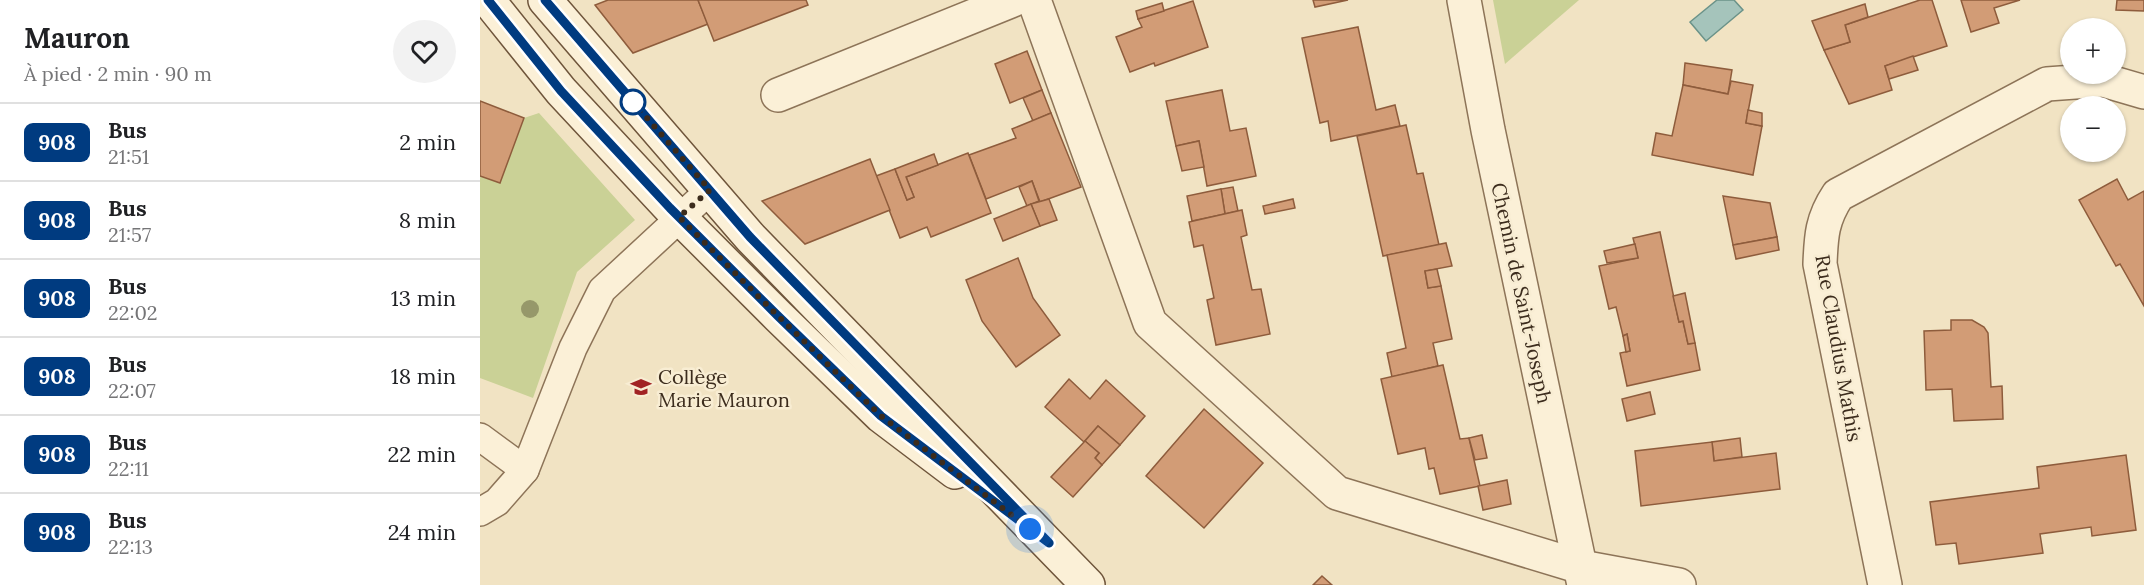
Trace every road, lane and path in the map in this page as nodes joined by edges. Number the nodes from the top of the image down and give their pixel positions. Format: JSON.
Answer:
{"nodes":[{"id":1,"x":488,"y":0,"type":"edge"},
{"id":2,"x":545,"y":0,"type":"edge"},
{"id":3,"x":1013,"y":0,"type":"edge"},
{"id":4,"x":1034,"y":0,"type":"edge"},
{"id":5,"x":1464,"y":0,"type":"edge"},
{"id":6,"x":2144,"y":92,"type":"edge"},
{"id":7,"x":778,"y":95,"type":"dead end"},
{"id":8,"x":710,"y":190,"type":"junction"},
{"id":9,"x":679,"y":217,"type":"junction"},
{"id":10,"x":480,"y":436,"type":"edge"},
{"id":11,"x":525,"y":470,"type":"junction"},
{"id":12,"x":480,"y":512,"type":"edge"},
{"id":13,"x":1049,"y":543,"type":"junction"},
{"id":14,"x":1583,"y":576,"type":"edge"},
{"id":15,"x":1088,"y":585,"type":"edge"},
{"id":16,"x":1679,"y":585,"type":"edge"},
{"id":17,"x":1885,"y":585,"type":"edge"}],
"edges":[{"from":1,"to":9,"type":"street"},
{"from":2,"to":8,"type":"street"},
{"from":3,"to":7,"type":"street"},
{"from":4,"to":14,"type":"street"},
{"from":5,"to":14,"type":"street","name":"Chemin de Saint-Joseph"},
{"from":6,"to":17,"type":"street","name":"Rue Claudius Mathis"},
{"from":8,"to":9,"type":"lane"},
{"from":8,"to":13,"type":"street"},
{"from":9,"to":11,"type":"lane"},
{"from":9,"to":13,"type":"street"},
{"from":10,"to":11,"type":"lane"},
{"from":11,"to":12,"type":"lane"},
{"from":13,"to":15,"type":"street"},
{"from":14,"to":16,"type":"street"}]}
